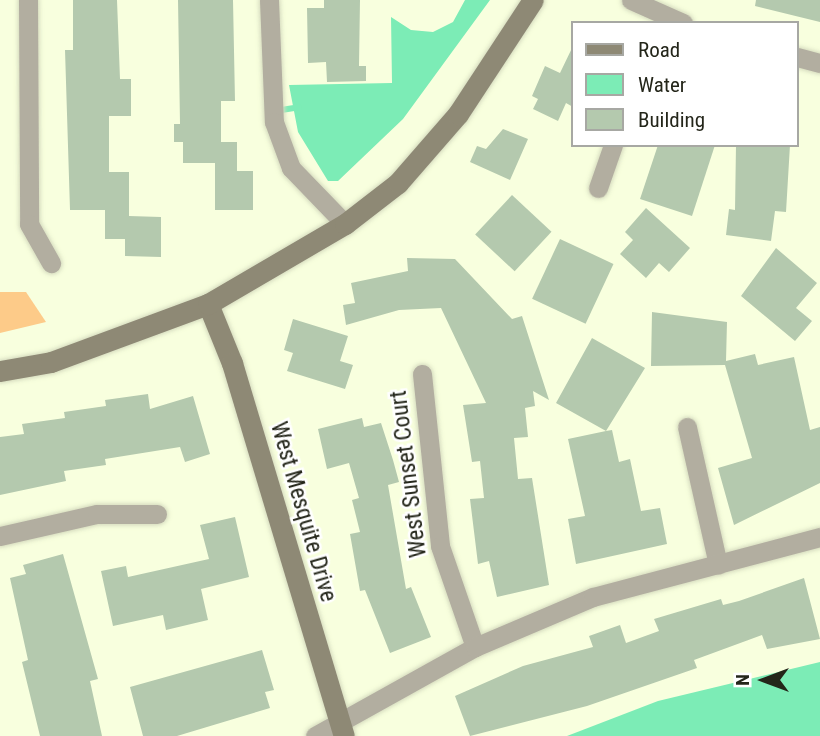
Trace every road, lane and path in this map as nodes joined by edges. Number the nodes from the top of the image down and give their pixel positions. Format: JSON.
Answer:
{"nodes":[{"id":1,"x":28,"y":0,"type":"edge"},
{"id":2,"x":269,"y":0,"type":"edge"},
{"id":3,"x":533,"y":0,"type":"edge"},
{"id":4,"x":631,"y":0,"type":"edge"},
{"id":5,"x":679,"y":21,"type":"edge"},
{"id":6,"x":799,"y":58,"type":"edge"},
{"id":7,"x":820,"y":63,"type":"edge"},
{"id":8,"x":612,"y":147,"type":"edge"},
{"id":9,"x":598,"y":188,"type":"dead end"},
{"id":10,"x":345,"y":224,"type":"junction"},
{"id":11,"x":51,"y":262,"type":"dead end"},
{"id":12,"x":208,"y":304,"type":"junction"},
{"id":13,"x":0,"y":371,"type":"edge"},
{"id":14,"x":422,"y":374,"type":"dead end"},
{"id":15,"x":687,"y":427,"type":"dead end"},
{"id":16,"x":157,"y":514,"type":"dead end"},
{"id":17,"x":0,"y":536,"type":"edge"},
{"id":18,"x":820,"y":537,"type":"edge"},
{"id":19,"x":718,"y":565,"type":"junction"},
{"id":20,"x":475,"y":647,"type":"junction"},
{"id":21,"x":341,"y":729,"type":"edge"},
{"id":22,"x":315,"y":736,"type":"edge"}],
"edges":[{"from":1,"to":11,"type":"street"},
{"from":2,"to":10,"type":"street"},
{"from":3,"to":10,"type":"street"},
{"from":4,"to":5,"type":"street"},
{"from":6,"to":7,"type":"street"},
{"from":8,"to":9,"type":"street"},
{"from":10,"to":12,"type":"street"},
{"from":12,"to":13,"type":"street"},
{"from":12,"to":21,"type":"street","name":"West Mesquite Drive"},
{"from":14,"to":20,"type":"street","name":"West Sunset Court"},
{"from":15,"to":19,"type":"street"},
{"from":16,"to":17,"type":"street"},
{"from":18,"to":19,"type":"street"},
{"from":19,"to":20,"type":"street"},
{"from":20,"to":21,"type":"street"},
{"from":21,"to":22,"type":"street"}]}
